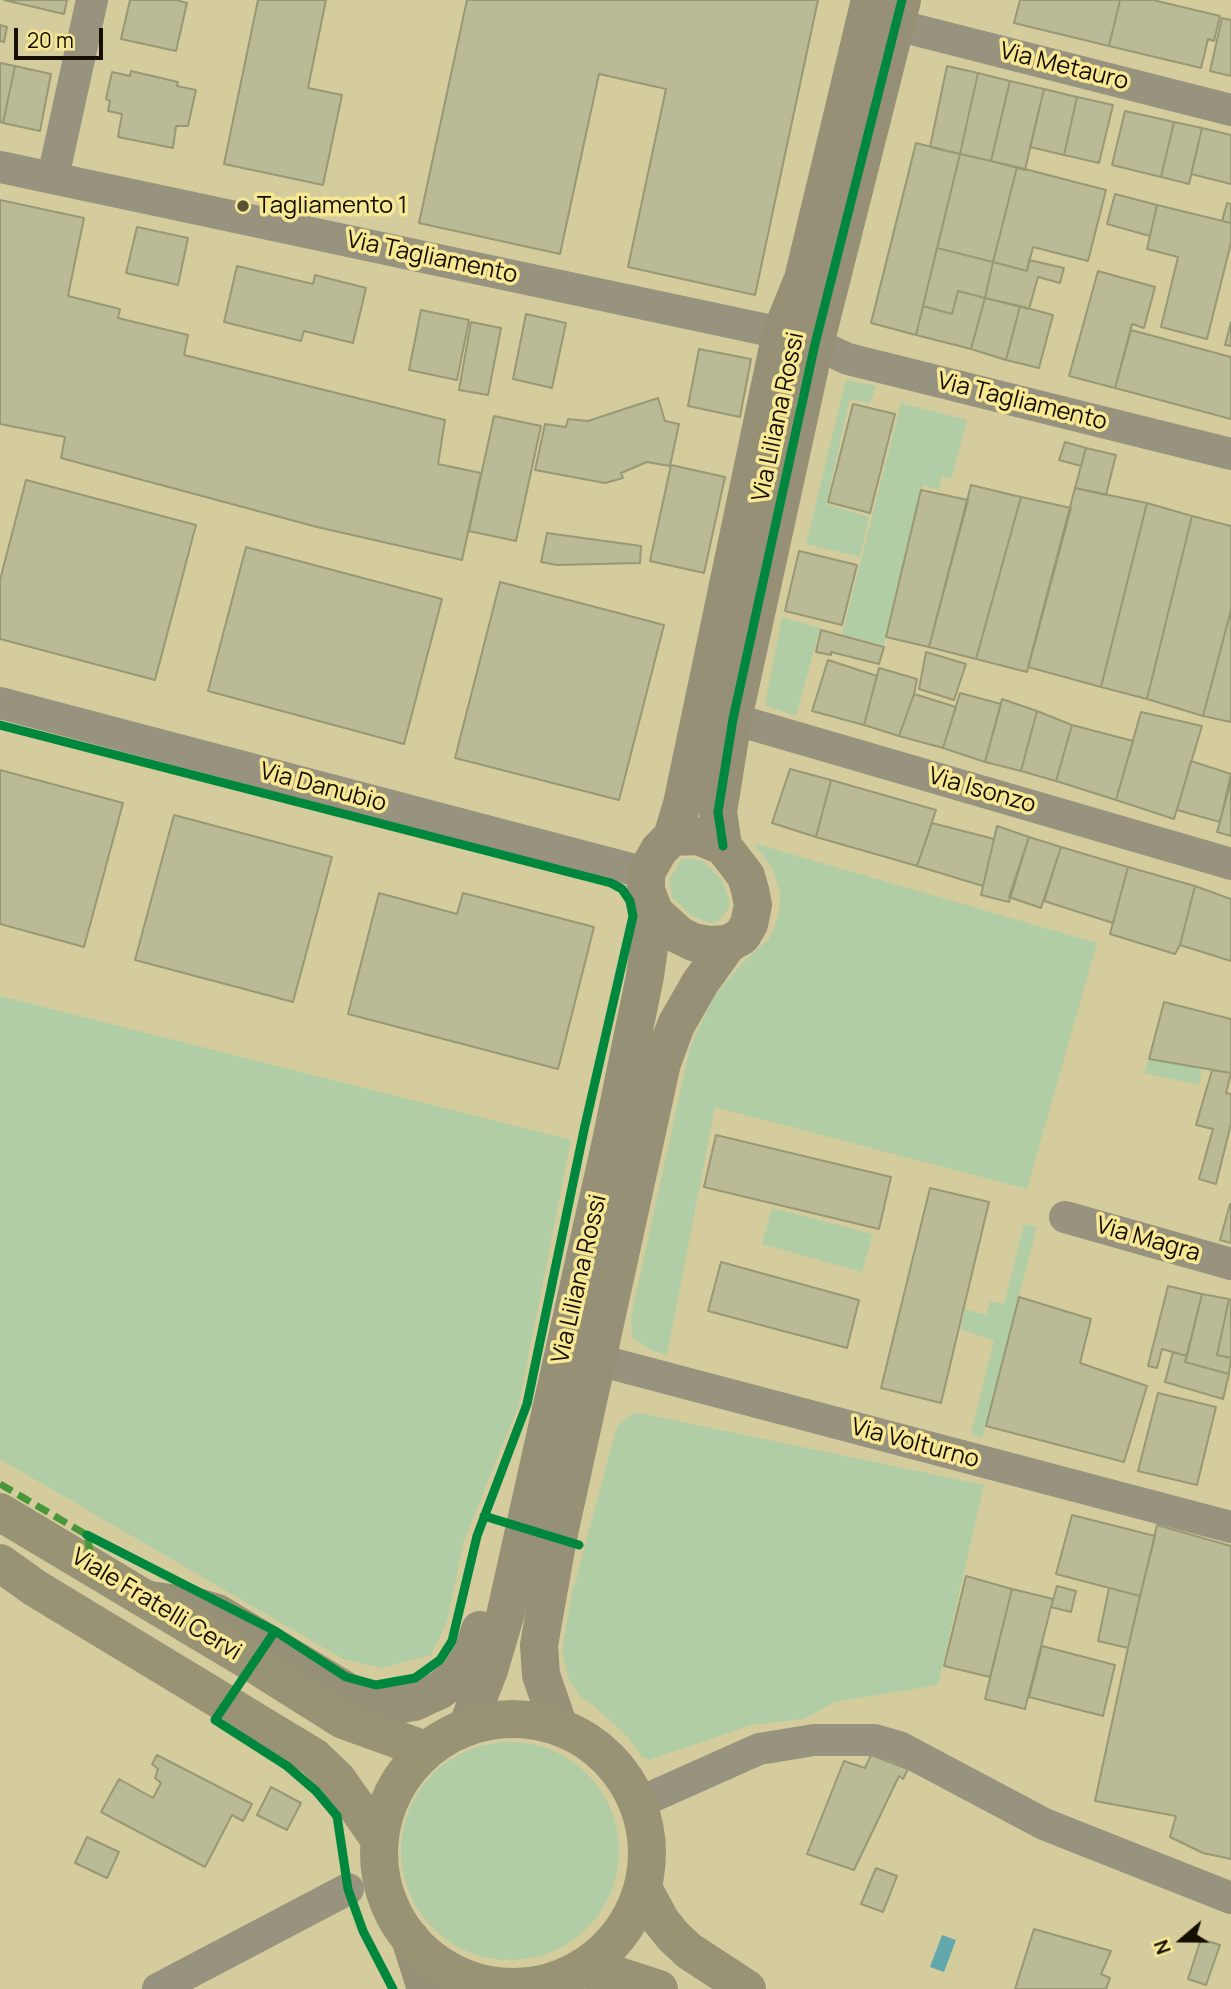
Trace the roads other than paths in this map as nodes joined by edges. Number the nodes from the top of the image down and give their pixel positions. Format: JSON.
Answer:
{"nodes":[{"id":1,"x":92,"y":0,"type":"edge"},
{"id":2,"x":889,"y":8,"type":"edge"},
{"id":3,"x":1231,"y":110,"type":"edge"},
{"id":4,"x":0,"y":167,"type":"edge"},
{"id":5,"x":53,"y":177,"type":"junction"},
{"id":6,"x":798,"y":339,"type":"junction"},
{"id":7,"x":1231,"y":454,"type":"edge"},
{"id":8,"x":0,"y":704,"type":"edge"},
{"id":9,"x":733,"y":719,"type":"junction"},
{"id":10,"x":671,"y":837,"type":"junction"},
{"id":11,"x":723,"y":846,"type":"junction"},
{"id":12,"x":1231,"y":864,"type":"edge"},
{"id":13,"x":646,"y":873,"type":"junction"},
{"id":14,"x":654,"y":912,"type":"junction"},
{"id":15,"x":728,"y":944,"type":"junction"},
{"id":16,"x":1065,"y":1217,"type":"dead end"},
{"id":17,"x":1231,"y":1264,"type":"edge"},
{"id":18,"x":598,"y":1360,"type":"junction"},
{"id":19,"x":539,"y":1464,"type":"junction"},
{"id":20,"x":0,"y":1512,"type":"edge"},
{"id":21,"x":1231,"y":1527,"type":"edge"},
{"id":22,"x":0,"y":1563,"type":"edge"},
{"id":23,"x":149,"y":1600,"type":"junction"},
{"id":24,"x":467,"y":1727,"type":"junction"},
{"id":25,"x":559,"y":1727,"type":"junction"},
{"id":26,"x":426,"y":1750,"type":"junction"},
{"id":27,"x":638,"y":1803,"type":"junction"},
{"id":28,"x":380,"y":1840,"type":"junction"},
{"id":29,"x":643,"y":1888,"type":"junction"},
{"id":30,"x":348,"y":1889,"type":"dead end"},
{"id":31,"x":1231,"y":1898,"type":"edge"},
{"id":32,"x":410,"y":1938,"type":"junction"},
{"id":33,"x":583,"y":1969,"type":"junction"},
{"id":34,"x":512,"y":1988,"type":"edge"},
{"id":35,"x":158,"y":1989,"type":"edge"},
{"id":36,"x":426,"y":1989,"type":"edge"},
{"id":37,"x":659,"y":1989,"type":"edge"},
{"id":38,"x":747,"y":1989,"type":"edge"}],
"edges":[{"from":1,"to":5,"type":"street"},
{"from":2,"to":3,"type":"street","name":"Via Metauro"},
{"from":2,"to":6,"type":"street","name":"Via Liliana Rossi"},
{"from":4,"to":5,"type":"street","name":"Via Tagliamento"},
{"from":5,"to":6,"type":"street","name":"Via Tagliamento"},
{"from":6,"to":7,"type":"street","name":"Via Tagliamento"},
{"from":6,"to":9,"type":"street","name":"Via Liliana Rossi"},
{"from":6,"to":10,"type":"street","name":"Via Liliana Rossi"},
{"from":8,"to":13,"type":"street","name":"Via Danubio"},
{"from":9,"to":11,"type":"street","name":"Via Liliana Rossi"},
{"from":9,"to":12,"type":"street","name":"Via Isonzo"},
{"from":10,"to":11,"type":"street"},
{"from":10,"to":13,"type":"street","name":"Via Liliana Rossi"},
{"from":11,"to":15,"type":"street","name":"Via Liliana Rossi"},
{"from":13,"to":14,"type":"street","name":"Via Liliana Rossi"},
{"from":14,"to":15,"type":"street"},
{"from":14,"to":19,"type":"street","name":"Via Liliana Rossi"},
{"from":15,"to":18,"type":"street","name":"Via Liliana Rossi"},
{"from":16,"to":17,"type":"street","name":"Via Magra"},
{"from":18,"to":21,"type":"street","name":"Via Volturno"},
{"from":18,"to":25,"type":"street","name":"Via Liliana Rossi"},
{"from":19,"to":23,"type":"street"},
{"from":19,"to":24,"type":"street","name":"Via Liliana Rossi"},
{"from":20,"to":23,"type":"main road","name":"Viale Fratelli Cervi"},
{"from":22,"to":28,"type":"main road","name":"Viale Fratelli Cervi"},
{"from":23,"to":26,"type":"main road","name":"Viale Fratelli Cervi"},
{"from":24,"to":25,"type":"main road"},
{"from":24,"to":26,"type":"main road"},
{"from":25,"to":27,"type":"main road"},
{"from":26,"to":28,"type":"main road"},
{"from":27,"to":29,"type":"main road"},
{"from":27,"to":31,"type":"street"},
{"from":28,"to":32,"type":"main road"},
{"from":29,"to":33,"type":"main road"},
{"from":29,"to":38,"type":"main road"},
{"from":30,"to":35,"type":"street"},
{"from":32,"to":34,"type":"main road"},
{"from":32,"to":36,"type":"street"},
{"from":33,"to":34,"type":"main road"},
{"from":33,"to":37,"type":"main road"}]}
